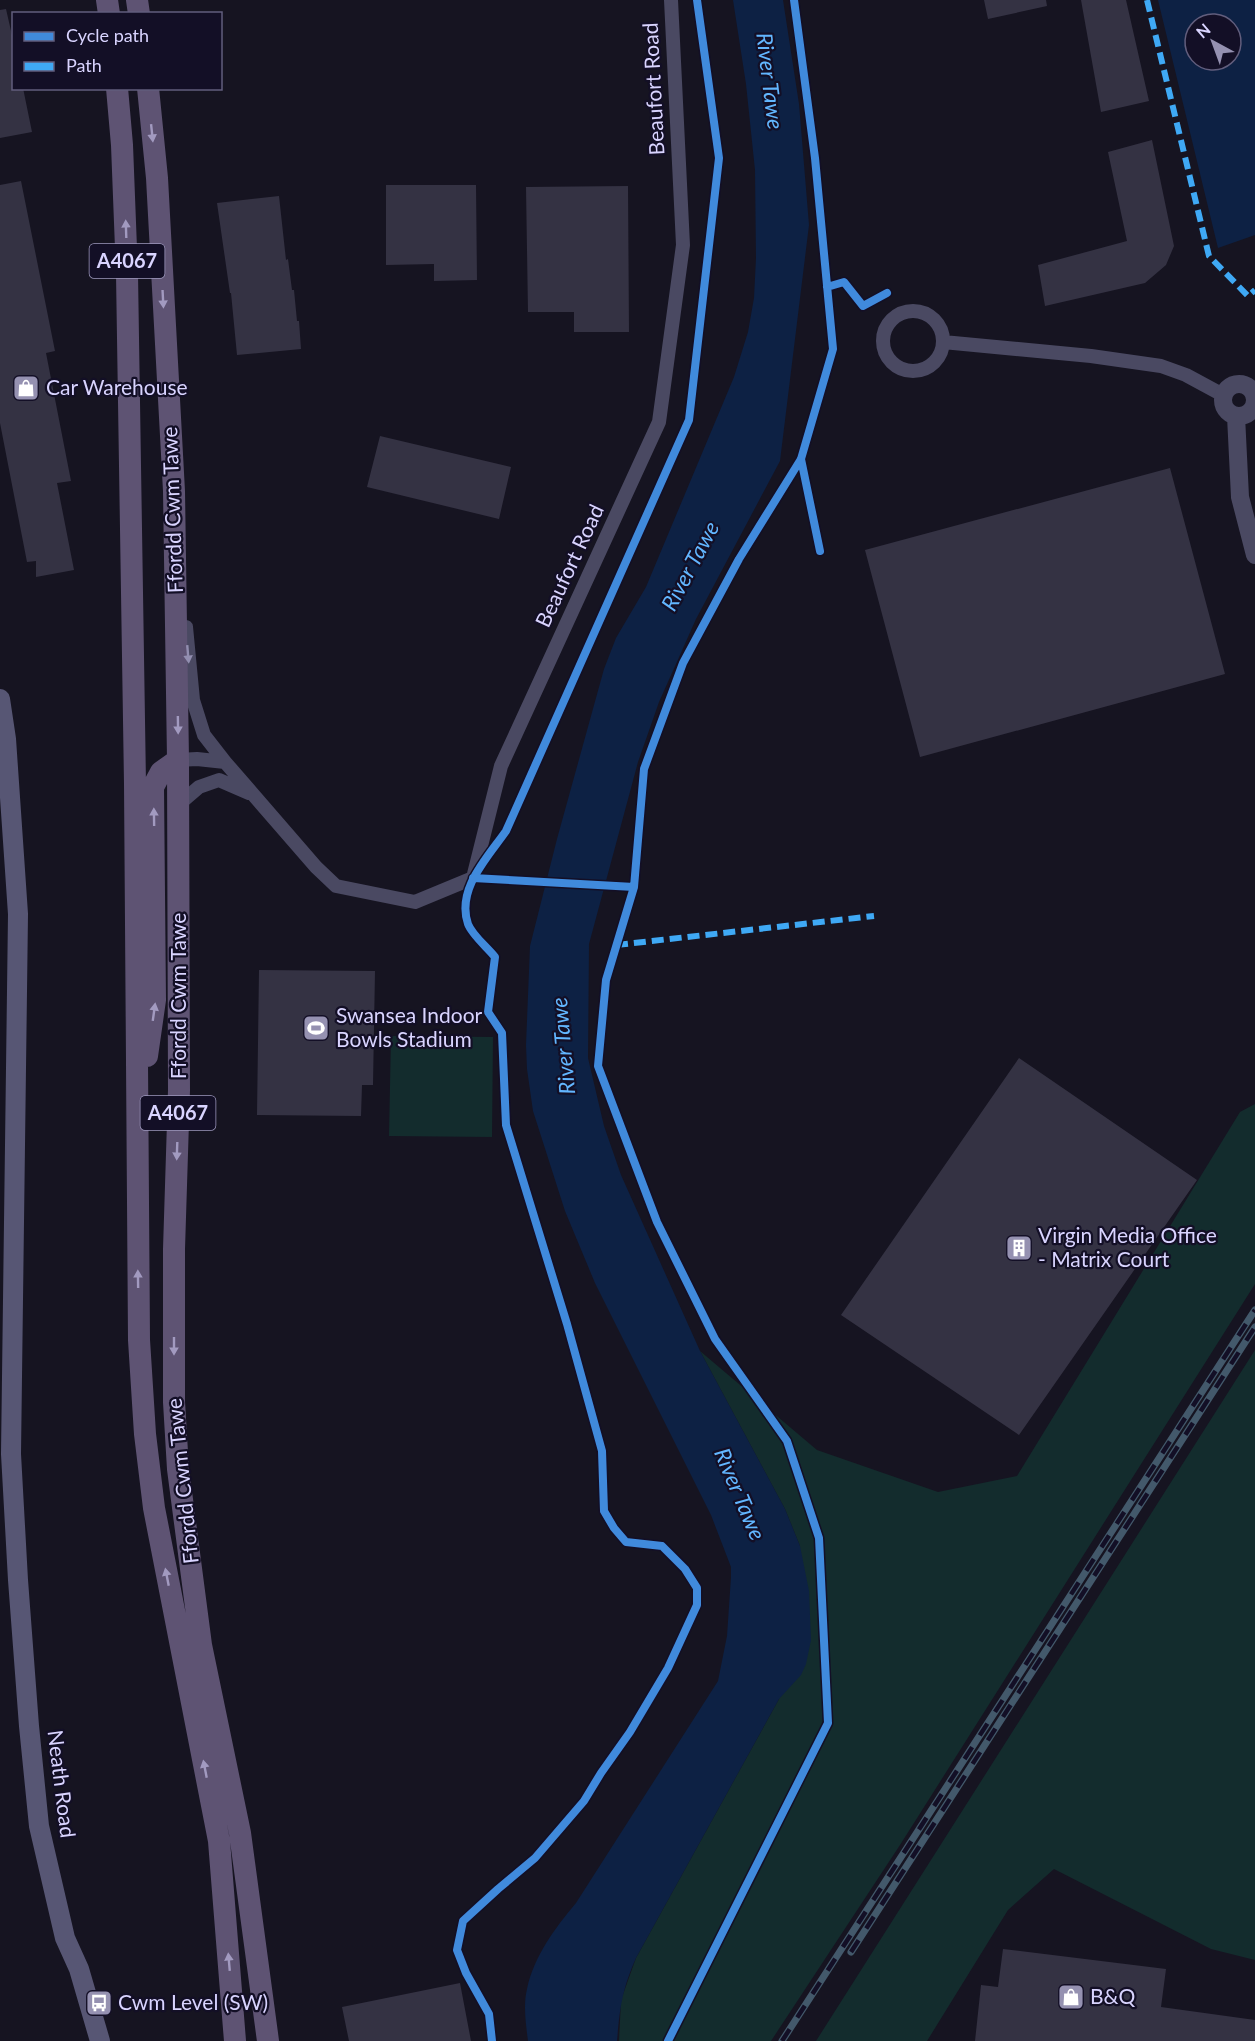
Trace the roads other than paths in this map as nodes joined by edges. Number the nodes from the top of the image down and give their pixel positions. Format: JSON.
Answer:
{"nodes":[{"id":1,"x":671,"y":0,"type":"edge"},
{"id":2,"x":117,"y":90,"type":"edge"},
{"id":3,"x":148,"y":90,"type":"edge"},
{"id":4,"x":943,"y":342,"type":"junction"},
{"id":5,"x":1254,"y":392,"type":"edge"},
{"id":6,"x":1223,"y":395,"type":"junction"},
{"id":7,"x":1236,"y":416,"type":"junction"},
{"id":8,"x":174,"y":491,"type":"junction"},
{"id":9,"x":1255,"y":555,"type":"edge"},
{"id":10,"x":0,"y":699,"type":"edge"},
{"id":11,"x":178,"y":760,"type":"junction"},
{"id":12,"x":225,"y":762,"type":"junction"},
{"id":13,"x":254,"y":795,"type":"junction"},
{"id":14,"x":178,"y":804,"type":"junction"},
{"id":15,"x":136,"y":1132,"type":"junction"},
{"id":16,"x":5,"y":1454,"type":"edge"},
{"id":17,"x":100,"y":2041,"type":"edge"},
{"id":18,"x":235,"y":2041,"type":"edge"},
{"id":19,"x":268,"y":2041,"type":"edge"}],
"edges":[{"from":1,"to":13,"type":"street","name":"Beaufort Road"},
{"from":15,"to":2,"type":"main road","name":"Ffordd Cwm Tawe","number":"A4067","one_way":true},
{"from":3,"to":8,"type":"main road","name":"Ffordd Cwm Tawe","number":"A4067","one_way":true},
{"from":4,"to":4,"type":"street"},
{"from":4,"to":6,"type":"street"},
{"from":5,"to":6,"type":"street"},
{"from":5,"to":7,"type":"street"},
{"from":6,"to":7,"type":"street"},
{"from":7,"to":9,"type":"street"},
{"from":8,"to":11,"type":"main road","name":"Ffordd Cwm Tawe","number":"A4067","one_way":true},
{"from":8,"to":12,"type":"street","name":"Beaufort Road","one_way":true},
{"from":10,"to":16,"type":"main road","name":"Neath Road"},
{"from":11,"to":12,"type":"street"},
{"from":11,"to":14,"type":"main road","name":"Ffordd Cwm Tawe","number":"A4067"},
{"from":15,"to":11,"type":"main road","one_way":true},
{"from":12,"to":13,"type":"street","name":"Beaufort Road"},
{"from":13,"to":14,"type":"street","name":"Beaufort Road"},
{"from":14,"to":19,"type":"main road","name":"Ffordd Cwm Tawe","number":"A4067","one_way":true},
{"from":18,"to":15,"type":"main road","name":"Ffordd Cwm Tawe","number":"A4067","one_way":true},
{"from":16,"to":17,"type":"main road","name":"Neath Road"}]}
